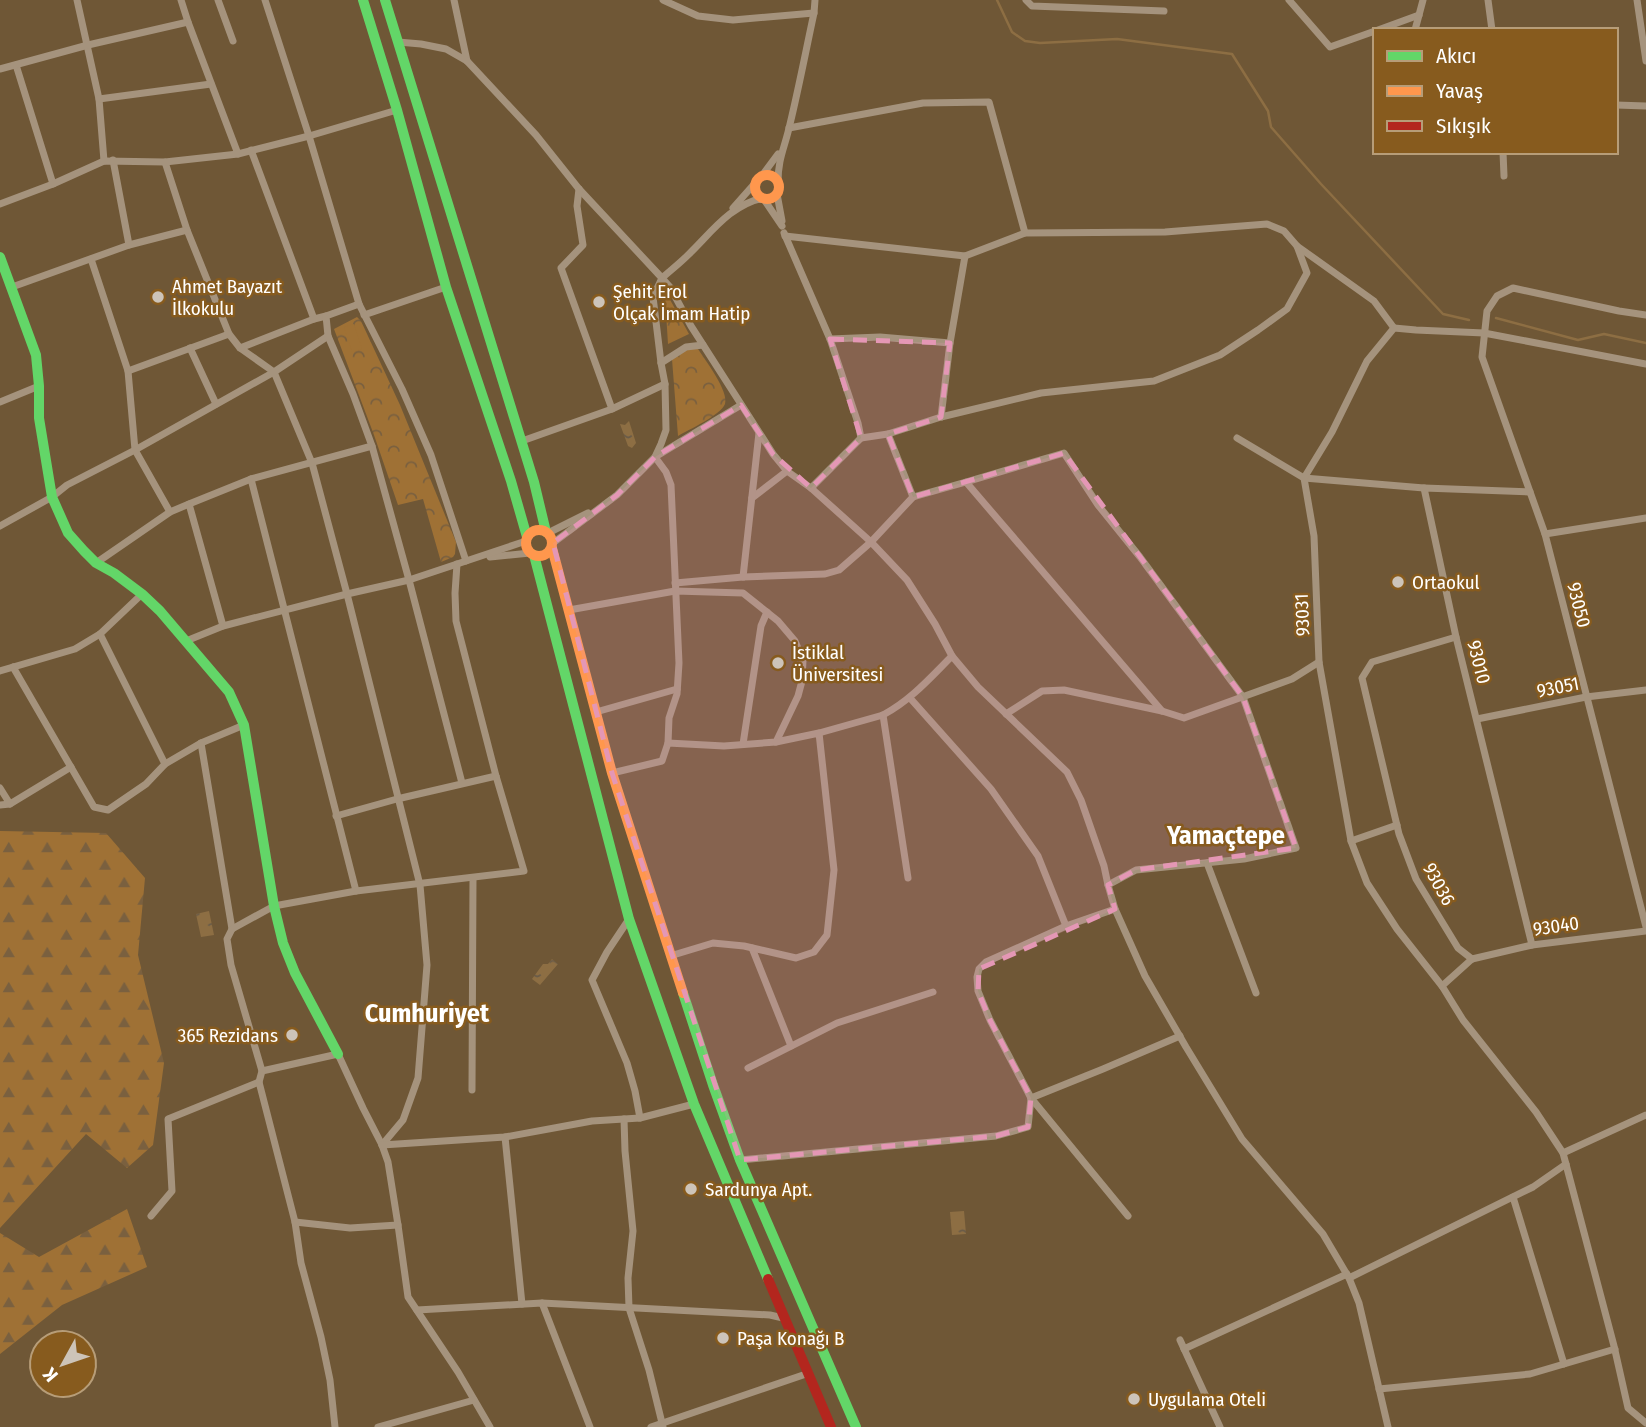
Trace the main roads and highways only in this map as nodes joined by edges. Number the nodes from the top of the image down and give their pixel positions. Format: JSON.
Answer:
{"nodes":[{"id":1,"x":363,"y":0,"type":"edge"},
{"id":2,"x":385,"y":0,"type":"edge"},
{"id":3,"x":777,"y":194,"type":"joint"},
{"id":4,"x":0,"y":257,"type":"edge"},
{"id":5,"x":547,"y":532,"type":"junction"},
{"id":6,"x":526,"y":539,"type":"junction"},
{"id":7,"x":552,"y":546,"type":"junction"},
{"id":8,"x":532,"y":554,"type":"junction"},
{"id":9,"x":338,"y":1054,"type":"road end"},
{"id":10,"x":831,"y":1427,"type":"edge"},
{"id":11,"x":856,"y":1427,"type":"edge"}],
"edges":[{"from":1,"to":6,"type":"main road"},
{"from":2,"to":5,"type":"main road"},
{"from":3,"to":3,"type":"main road"},
{"from":4,"to":9,"type":"main road"},
{"from":5,"to":6,"type":"main road"},
{"from":5,"to":7,"type":"main road"},
{"from":6,"to":8,"type":"main road"},
{"from":7,"to":8,"type":"main road"},
{"from":7,"to":11,"type":"main road"},
{"from":8,"to":10,"type":"main road"}]}
